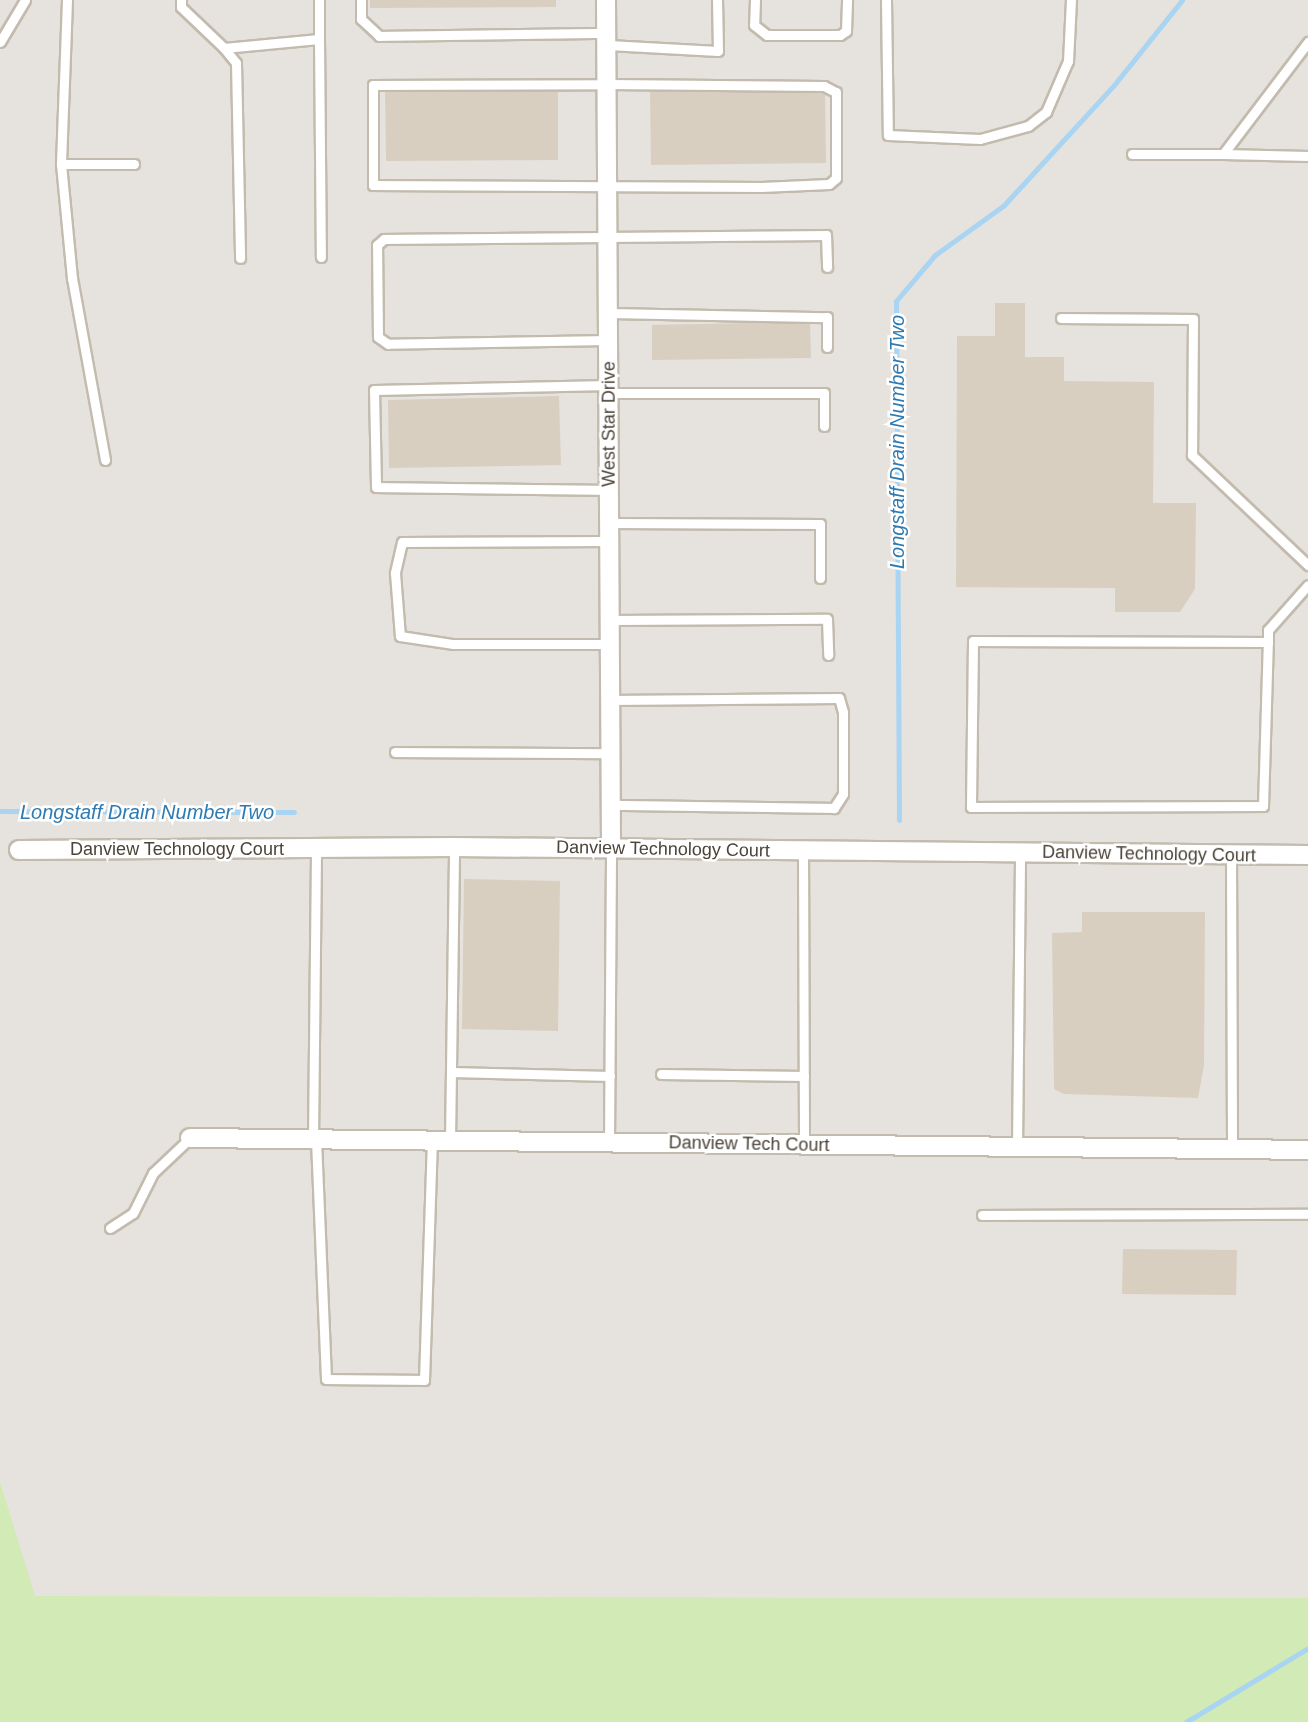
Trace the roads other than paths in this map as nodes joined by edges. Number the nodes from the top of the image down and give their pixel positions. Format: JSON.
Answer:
{"nodes":[{"id":1,"x":25,"y":0,"type":"edge"},
{"id":2,"x":67,"y":0,"type":"edge"},
{"id":3,"x":181,"y":0,"type":"edge"},
{"id":4,"x":319,"y":0,"type":"edge"},
{"id":5,"x":361,"y":0,"type":"edge"},
{"id":6,"x":606,"y":0,"type":"edge"},
{"id":7,"x":717,"y":0,"type":"edge"},
{"id":8,"x":755,"y":0,"type":"edge"},
{"id":9,"x":847,"y":0,"type":"edge"},
{"id":10,"x":886,"y":0,"type":"edge"},
{"id":11,"x":1071,"y":0,"type":"edge"},
{"id":12,"x":319,"y":39,"type":"junction"},
{"id":13,"x":608,"y":39,"type":"junction"},
{"id":14,"x":0,"y":42,"type":"edge"},
{"id":15,"x":1308,"y":42,"type":"edge"},
{"id":16,"x":224,"y":48,"type":"junction"},
{"id":17,"x":608,"y":84,"type":"junction"},
{"id":18,"x":1132,"y":154,"type":"dead end"},
{"id":19,"x":1223,"y":154,"type":"junction"},
{"id":20,"x":1308,"y":156,"type":"edge"},
{"id":21,"x":61,"y":164,"type":"junction"},
{"id":22,"x":134,"y":164,"type":"dead end"},
{"id":23,"x":609,"y":185,"type":"junction"},
{"id":24,"x":609,"y":238,"type":"junction"},
{"id":25,"x":321,"y":257,"type":"dead end"},
{"id":26,"x":240,"y":258,"type":"dead end"},
{"id":27,"x":827,"y":267,"type":"dead end"},
{"id":28,"x":609,"y":313,"type":"junction"},
{"id":29,"x":1061,"y":318,"type":"dead end"},
{"id":30,"x":609,"y":340,"type":"junction"},
{"id":31,"x":827,"y":347,"type":"dead end"},
{"id":32,"x":609,"y":389,"type":"junction"},
{"id":33,"x":824,"y":426,"type":"dead end"},
{"id":34,"x":105,"y":460,"type":"dead end"},
{"id":35,"x":610,"y":490,"type":"junction"},
{"id":36,"x":610,"y":532,"type":"junction"},
{"id":37,"x":1308,"y":565,"type":"edge"},
{"id":38,"x":820,"y":578,"type":"dead end"},
{"id":39,"x":1308,"y":585,"type":"edge"},
{"id":40,"x":610,"y":620,"type":"junction"},
{"id":41,"x":1268,"y":642,"type":"junction"},
{"id":42,"x":610,"y":644,"type":"junction"},
{"id":43,"x":828,"y":656,"type":"dead end"},
{"id":44,"x":610,"y":700,"type":"junction"},
{"id":45,"x":395,"y":752,"type":"dead end"},
{"id":46,"x":610,"y":753,"type":"junction"},
{"id":47,"x":610,"y":806,"type":"junction"},
{"id":48,"x":454,"y":847,"type":"junction"},
{"id":49,"x":316,"y":848,"type":"junction"},
{"id":50,"x":611,"y":848,"type":"junction"},
{"id":51,"x":19,"y":850,"type":"dead end"},
{"id":52,"x":803,"y":850,"type":"junction"},
{"id":53,"x":1020,"y":852,"type":"junction"},
{"id":54,"x":1231,"y":854,"type":"junction"},
{"id":55,"x":1308,"y":855,"type":"edge"},
{"id":56,"x":451,"y":1072,"type":"junction"},
{"id":57,"x":661,"y":1074,"type":"dead end"},
{"id":58,"x":610,"y":1076,"type":"junction"},
{"id":59,"x":804,"y":1076,"type":"junction"},
{"id":60,"x":190,"y":1138,"type":"joint"},
{"id":61,"x":315,"y":1140,"type":"junction"},
{"id":62,"x":432,"y":1141,"type":"junction"},
{"id":63,"x":450,"y":1141,"type":"junction"},
{"id":64,"x":609,"y":1143,"type":"junction"},
{"id":65,"x":804,"y":1145,"type":"junction"},
{"id":66,"x":1017,"y":1147,"type":"junction"},
{"id":67,"x":1232,"y":1149,"type":"junction"},
{"id":68,"x":1308,"y":1150,"type":"edge"},
{"id":69,"x":1308,"y":1214,"type":"edge"},
{"id":70,"x":982,"y":1215,"type":"dead end"},
{"id":71,"x":110,"y":1228,"type":"dead end"}],
"edges":[{"from":1,"to":14,"type":"lane"},
{"from":2,"to":21,"type":"lane"},
{"from":3,"to":16,"type":"lane"},
{"from":4,"to":12,"type":"lane"},
{"from":5,"to":13,"type":"lane"},
{"from":6,"to":13,"type":"street","name":"West Star Drive"},
{"from":7,"to":13,"type":"lane"},
{"from":8,"to":9,"type":"lane"},
{"from":10,"to":11,"type":"lane"},
{"from":12,"to":16,"type":"lane"},
{"from":12,"to":25,"type":"lane"},
{"from":13,"to":17,"type":"street","name":"West Star Drive"},
{"from":15,"to":19,"type":"lane"},
{"from":16,"to":26,"type":"lane"},
{"from":17,"to":23,"type":"street","name":"West Star Drive"},
{"from":17,"to":23,"type":"lane"},
{"from":17,"to":23,"type":"lane"},
{"from":18,"to":19,"type":"lane"},
{"from":19,"to":20,"type":"lane"},
{"from":21,"to":22,"type":"lane"},
{"from":21,"to":34,"type":"lane"},
{"from":23,"to":24,"type":"street","name":"West Star Drive"},
{"from":24,"to":27,"type":"lane"},
{"from":24,"to":28,"type":"street","name":"West Star Drive"},
{"from":24,"to":30,"type":"lane"},
{"from":28,"to":30,"type":"street","name":"West Star Drive"},
{"from":28,"to":31,"type":"lane"},
{"from":29,"to":37,"type":"lane"},
{"from":30,"to":32,"type":"street","name":"West Star Drive"},
{"from":32,"to":33,"type":"lane"},
{"from":32,"to":35,"type":"street","name":"West Star Drive"},
{"from":32,"to":35,"type":"lane"},
{"from":35,"to":36,"type":"street","name":"West Star Drive"},
{"from":36,"to":38,"type":"lane"},
{"from":36,"to":40,"type":"street","name":"West Star Drive"},
{"from":36,"to":42,"type":"lane"},
{"from":39,"to":41,"type":"lane"},
{"from":40,"to":42,"type":"street","name":"West Star Drive"},
{"from":40,"to":43,"type":"lane"},
{"from":41,"to":41,"type":"lane"},
{"from":42,"to":44,"type":"street","name":"West Star Drive"},
{"from":44,"to":46,"type":"street","name":"West Star Drive"},
{"from":44,"to":47,"type":"lane"},
{"from":45,"to":46,"type":"lane"},
{"from":46,"to":47,"type":"street","name":"West Star Drive"},
{"from":47,"to":50,"type":"street","name":"West Star Drive"},
{"from":48,"to":49,"type":"street","name":"Danview Technology Court"},
{"from":48,"to":50,"type":"street","name":"Danview Technology Court"},
{"from":48,"to":56,"type":"lane"},
{"from":49,"to":51,"type":"street","name":"Danview Technology Court"},
{"from":49,"to":61,"type":"lane"},
{"from":50,"to":52,"type":"street","name":"Danview Technology Court"},
{"from":50,"to":58,"type":"lane"},
{"from":52,"to":53,"type":"street","name":"Danview Technology Court"},
{"from":52,"to":59,"type":"lane"},
{"from":53,"to":54,"type":"street","name":"Danview Technology Court"},
{"from":53,"to":66,"type":"lane"},
{"from":54,"to":55,"type":"street","name":"Danview Technology Court"},
{"from":54,"to":67,"type":"lane"},
{"from":56,"to":58,"type":"lane"},
{"from":56,"to":63,"type":"lane"},
{"from":57,"to":59,"type":"lane"},
{"from":58,"to":64,"type":"lane"},
{"from":59,"to":65,"type":"lane"},
{"from":60,"to":61,"type":"street","name":"Danview Tech Court"},
{"from":60,"to":71,"type":"lane"},
{"from":61,"to":62,"type":"street","name":"Danview Tech Court"},
{"from":61,"to":62,"type":"lane"},
{"from":62,"to":63,"type":"street","name":"Danview Tech Court"},
{"from":63,"to":64,"type":"street","name":"Danview Tech Court"},
{"from":64,"to":65,"type":"street","name":"Danview Tech Court"},
{"from":65,"to":66,"type":"street","name":"Danview Tech Court"},
{"from":66,"to":67,"type":"street","name":"Danview Tech Court"},
{"from":67,"to":68,"type":"street","name":"Danview Tech Court"},
{"from":69,"to":70,"type":"lane"}]}
